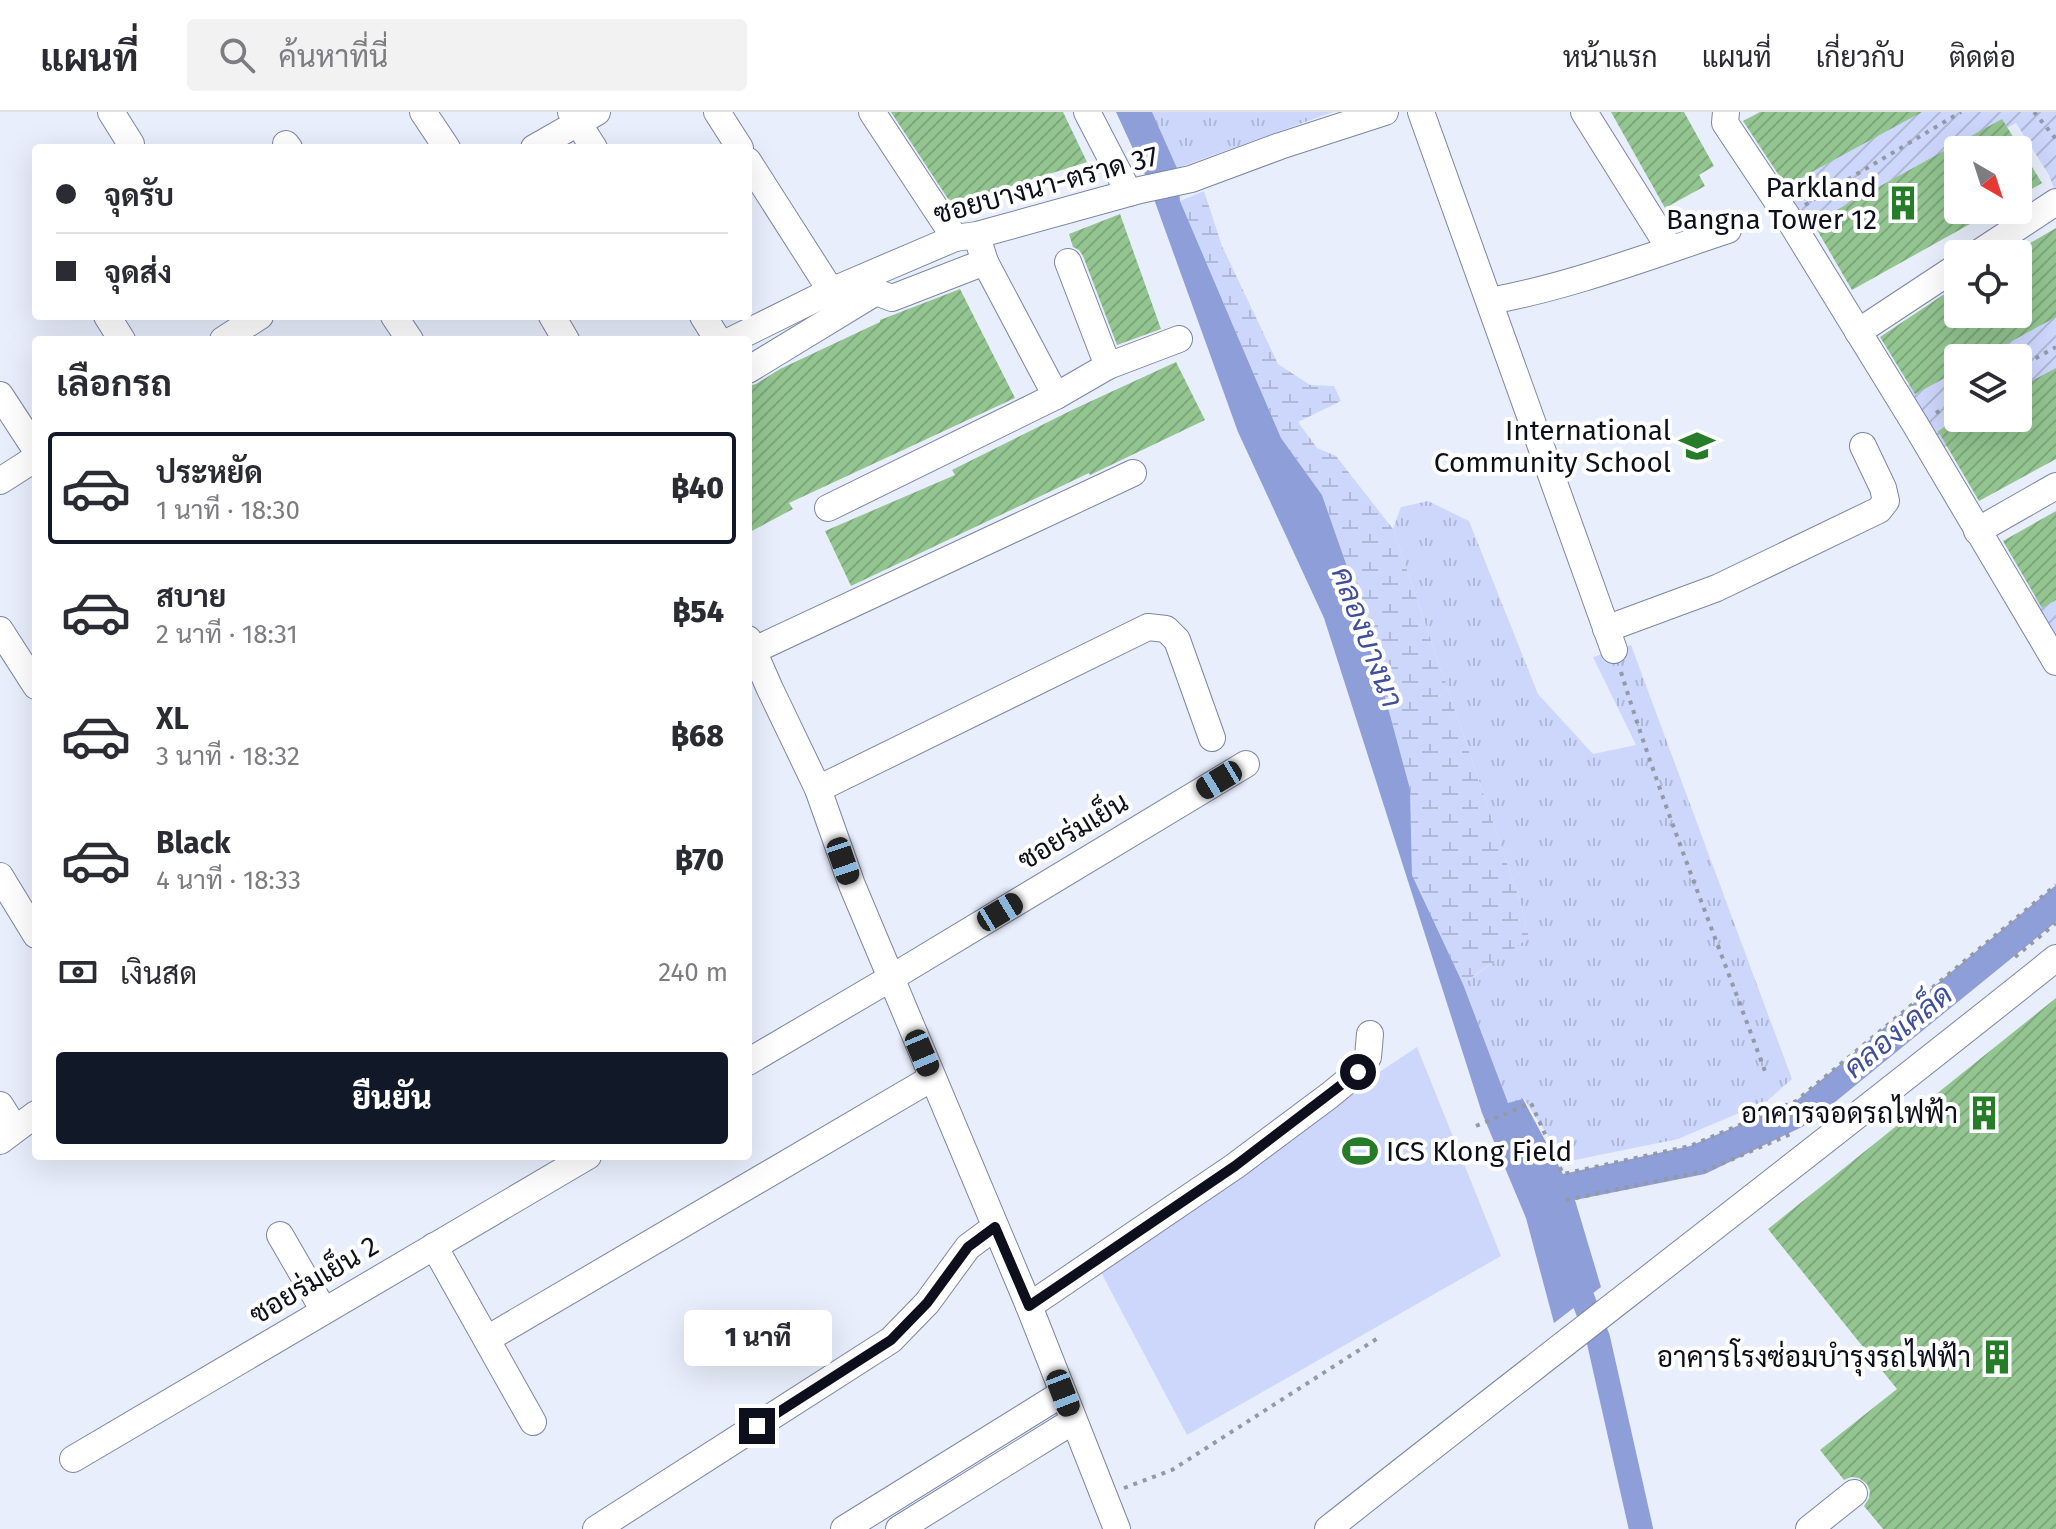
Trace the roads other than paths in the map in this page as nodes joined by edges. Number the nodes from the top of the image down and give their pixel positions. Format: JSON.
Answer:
{"nodes":[{"id":1,"x":111,"y":112,"type":"edge"},
{"id":2,"x":423,"y":112,"type":"edge"},
{"id":3,"x":717,"y":112,"type":"edge"},
{"id":4,"x":872,"y":112,"type":"edge"},
{"id":5,"x":1087,"y":112,"type":"edge"},
{"id":6,"x":1385,"y":112,"type":"edge"},
{"id":7,"x":1421,"y":112,"type":"edge"},
{"id":8,"x":1584,"y":112,"type":"edge"},
{"id":9,"x":1726,"y":112,"type":"edge"},
{"id":10,"x":582,"y":116,"type":"edge"},
{"id":11,"x":131,"y":144,"type":"dead end"},
{"id":12,"x":444,"y":144,"type":"edge"},
{"id":13,"x":540,"y":144,"type":"edge"},
{"id":14,"x":592,"y":144,"type":"edge"},
{"id":15,"x":737,"y":144,"type":"edge"},
{"id":16,"x":752,"y":167,"type":"edge"},
{"id":17,"x":1135,"y":191,"type":"junction"},
{"id":18,"x":2056,"y":202,"type":"edge"},
{"id":19,"x":1728,"y":230,"type":"dead end"},
{"id":20,"x":966,"y":237,"type":"junction"},
{"id":21,"x":1998,"y":240,"type":"edge"},
{"id":22,"x":1670,"y":249,"type":"junction"},
{"id":23,"x":985,"y":262,"type":"junction"},
{"id":24,"x":1068,"y":262,"type":"dead end"},
{"id":25,"x":1944,"y":275,"type":"edge"},
{"id":26,"x":831,"y":291,"type":"junction"},
{"id":27,"x":1490,"y":301,"type":"junction"},
{"id":28,"x":254,"y":324,"type":"edge"},
{"id":29,"x":1858,"y":332,"type":"junction"},
{"id":30,"x":231,"y":336,"type":"edge"},
{"id":31,"x":740,"y":336,"type":"edge"},
{"id":32,"x":1179,"y":339,"type":"dead end"},
{"id":33,"x":1108,"y":366,"type":"junction"},
{"id":34,"x":752,"y":368,"type":"edge"},
{"id":35,"x":0,"y":395,"type":"edge"},
{"id":36,"x":1056,"y":396,"type":"junction"},
{"id":37,"x":32,"y":444,"type":"edge"},
{"id":38,"x":1863,"y":446,"type":"dead end"},
{"id":39,"x":32,"y":461,"type":"edge"},
{"id":40,"x":1133,"y":473,"type":"dead end"},
{"id":41,"x":0,"y":481,"type":"edge"},
{"id":42,"x":2056,"y":486,"type":"edge"},
{"id":43,"x":828,"y":508,"type":"dead end"},
{"id":44,"x":1977,"y":531,"type":"junction"},
{"id":45,"x":0,"y":630,"type":"edge"},
{"id":46,"x":752,"y":647,"type":"edge"},
{"id":47,"x":752,"y":658,"type":"edge"},
{"id":48,"x":2056,"y":662,"type":"edge"},
{"id":49,"x":32,"y":680,"type":"edge"},
{"id":50,"x":759,"y":694,"type":"edge"},
{"id":51,"x":1212,"y":738,"type":"dead end"},
{"id":52,"x":1246,"y":764,"type":"dead end"},
{"id":53,"x":818,"y":789,"type":"junction"},
{"id":54,"x":0,"y":876,"type":"edge"},
{"id":55,"x":32,"y":928,"type":"edge"},
{"id":56,"x":2056,"y":958,"type":"edge"},
{"id":57,"x":891,"y":978,"type":"junction"},
{"id":58,"x":1370,"y":1034,"type":"dead end"},
{"id":59,"x":752,"y":1052,"type":"edge"},
{"id":60,"x":932,"y":1078,"type":"junction"},
{"id":61,"x":0,"y":1105,"type":"edge"},
{"id":62,"x":17,"y":1128,"type":"edge"},
{"id":63,"x":581,"y":1160,"type":"edge"},
{"id":64,"x":995,"y":1227,"type":"junction"},
{"id":65,"x":280,"y":1235,"type":"dead end"},
{"id":66,"x":434,"y":1246,"type":"junction"},
{"id":67,"x":1029,"y":1306,"type":"junction"},
{"id":68,"x":324,"y":1311,"type":"junction"},
{"id":69,"x":487,"y":1339,"type":"junction"},
{"id":70,"x":1063,"y":1393,"type":"junction"},
{"id":71,"x":1073,"y":1421,"type":"junction"},
{"id":72,"x":533,"y":1422,"type":"dead end"},
{"id":73,"x":73,"y":1459,"type":"dead end"},
{"id":74,"x":1854,"y":1493,"type":"dead end"},
{"id":75,"x":893,"y":1498,"type":"junction"},
{"id":76,"x":903,"y":1526,"type":"edge"},
{"id":77,"x":1816,"y":1527,"type":"edge"},
{"id":78,"x":596,"y":1529,"type":"edge"},
{"id":79,"x":844,"y":1529,"type":"edge"},
{"id":80,"x":1117,"y":1529,"type":"edge"},
{"id":81,"x":1328,"y":1529,"type":"edge"}],
"edges":[{"from":1,"to":11,"type":"street"},
{"from":2,"to":12,"type":"street"},
{"from":3,"to":15,"type":"street"},
{"from":4,"to":20,"type":"street"},
{"from":5,"to":17,"type":"street"},
{"from":6,"to":17,"type":"street","name":"ซอยบางนา-ตราด 37"},
{"from":7,"to":27,"type":"street"},
{"from":8,"to":22,"type":"street"},
{"from":9,"to":29,"type":"street"},
{"from":10,"to":13,"type":"street"},
{"from":10,"to":14,"type":"street"},
{"from":16,"to":26,"type":"street"},
{"from":17,"to":20,"type":"street","name":"ซอยบางนา-ตราด 37"},
{"from":18,"to":21,"type":"street"},
{"from":19,"to":22,"type":"street"},
{"from":20,"to":23,"type":"street"},
{"from":20,"to":26,"type":"street","name":"ซอยบางนา-ตราด 37"},
{"from":22,"to":27,"type":"street"},
{"from":23,"to":34,"type":"street"},
{"from":23,"to":36,"type":"street"},
{"from":24,"to":33,"type":"street"},
{"from":25,"to":29,"type":"street"},
{"from":26,"to":31,"type":"street","name":"ซอยบางนา-ตราด 37"},
{"from":27,"to":38,"type":"street"},
{"from":28,"to":30,"type":"street"},
{"from":29,"to":44,"type":"street"},
{"from":32,"to":33,"type":"street"},
{"from":33,"to":36,"type":"street"},
{"from":35,"to":37,"type":"street"},
{"from":36,"to":43,"type":"street"},
{"from":39,"to":41,"type":"street"},
{"from":40,"to":46,"type":"street"},
{"from":42,"to":44,"type":"street"},
{"from":44,"to":48,"type":"street"},
{"from":45,"to":49,"type":"street"},
{"from":47,"to":50,"type":"street"},
{"from":50,"to":53,"type":"street"},
{"from":51,"to":53,"type":"street"},
{"from":52,"to":57,"type":"street","name":"ซอยร่มเย็น"},
{"from":53,"to":57,"type":"street"},
{"from":54,"to":55,"type":"street"},
{"from":56,"to":81,"type":"street"},
{"from":57,"to":59,"type":"street"},
{"from":57,"to":60,"type":"street"},
{"from":58,"to":67,"type":"street"},
{"from":60,"to":64,"type":"street"},
{"from":60,"to":69,"type":"street"},
{"from":61,"to":62,"type":"street"},
{"from":63,"to":66,"type":"street","name":"ซอยร่มเย็น 2"},
{"from":64,"to":67,"type":"street"},
{"from":64,"to":78,"type":"street"},
{"from":65,"to":68,"type":"street"},
{"from":66,"to":68,"type":"street","name":"ซอยร่มเย็น 2"},
{"from":66,"to":69,"type":"street"},
{"from":67,"to":70,"type":"street"},
{"from":68,"to":73,"type":"street","name":"ซอยร่มเย็น 2"},
{"from":69,"to":72,"type":"street"},
{"from":70,"to":71,"type":"street"},
{"from":70,"to":75,"type":"street"},
{"from":71,"to":76,"type":"street"},
{"from":71,"to":80,"type":"street"},
{"from":74,"to":77,"type":"street"},
{"from":75,"to":76,"type":"street"},
{"from":75,"to":79,"type":"street"}]}
